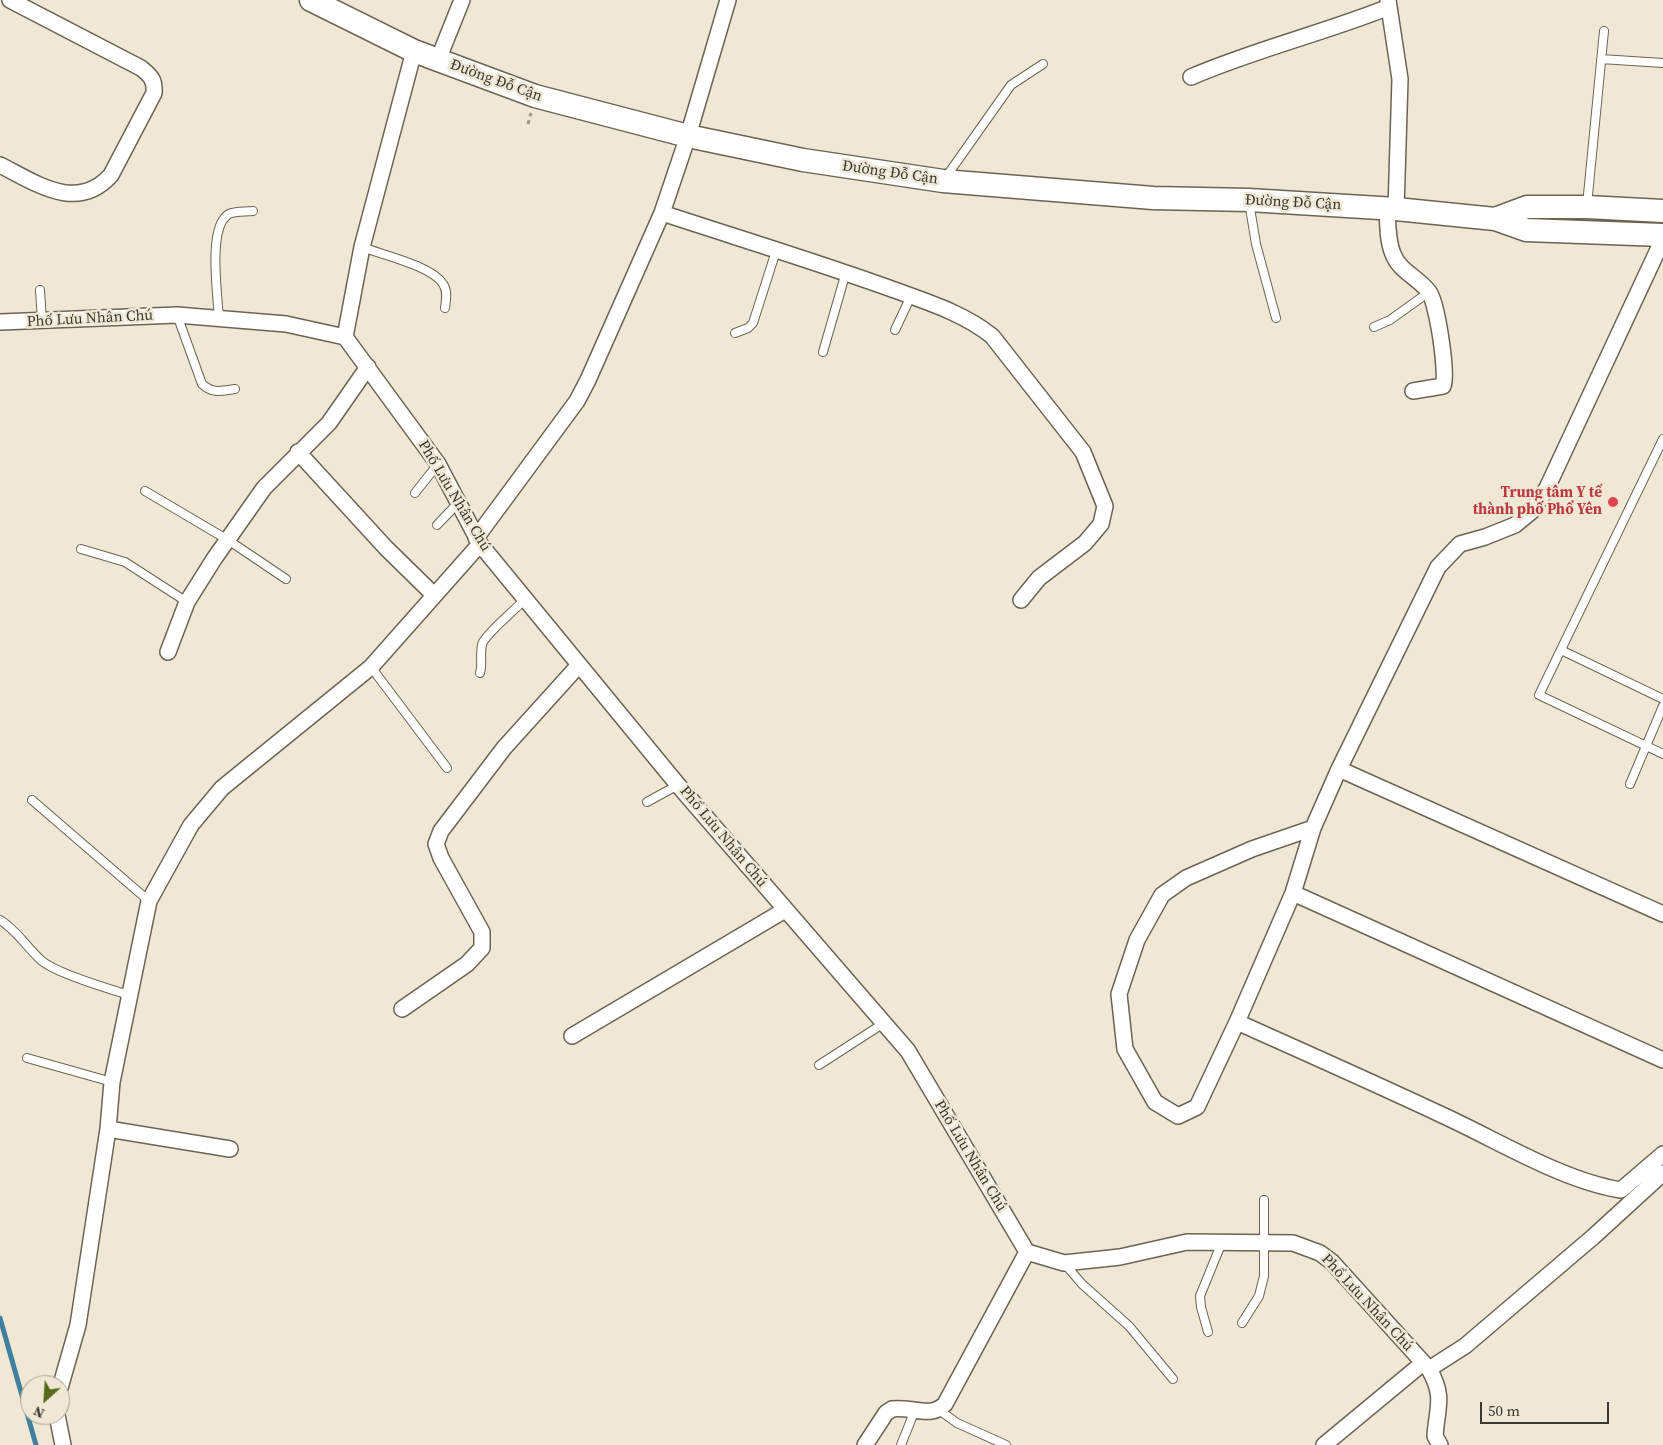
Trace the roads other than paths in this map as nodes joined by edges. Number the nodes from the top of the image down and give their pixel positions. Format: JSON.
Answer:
{"nodes":[{"id":1,"x":10,"y":0,"type":"edge"},
{"id":2,"x":311,"y":0,"type":"edge"},
{"id":3,"x":462,"y":0,"type":"edge"},
{"id":4,"x":728,"y":0,"type":"edge"},
{"id":5,"x":1389,"y":3,"type":"edge"},
{"id":6,"x":1604,"y":31,"type":"dead end"},
{"id":7,"x":414,"y":51,"type":"junction"},
{"id":8,"x":1602,"y":59,"type":"junction"},
{"id":9,"x":438,"y":60,"type":"junction"},
{"id":10,"x":1663,"y":63,"type":"edge"},
{"id":11,"x":1043,"y":64,"type":"dead end"},
{"id":12,"x":1191,"y":77,"type":"dead end"},
{"id":13,"x":688,"y":136,"type":"junction"},
{"id":14,"x":0,"y":165,"type":"edge"},
{"id":15,"x":943,"y":181,"type":"junction"},
{"id":16,"x":1249,"y":200,"type":"junction"},
{"id":17,"x":1587,"y":207,"type":"junction"},
{"id":18,"x":1391,"y":208,"type":"junction"},
{"id":19,"x":1663,"y":210,"type":"edge"},
{"id":20,"x":253,"y":211,"type":"dead end"},
{"id":21,"x":662,"y":213,"type":"junction"},
{"id":22,"x":1495,"y":219,"type":"junction"},
{"id":23,"x":1663,"y":235,"type":"edge"},
{"id":24,"x":1663,"y":239,"type":"edge"},
{"id":25,"x":362,"y":247,"type":"junction"},
{"id":26,"x":776,"y":251,"type":"junction"},
{"id":27,"x":846,"y":272,"type":"junction"},
{"id":28,"x":40,"y":290,"type":"dead end"},
{"id":29,"x":1430,"y":292,"type":"junction"},
{"id":30,"x":910,"y":296,"type":"junction"},
{"id":31,"x":445,"y":308,"type":"dead end"},
{"id":32,"x":177,"y":315,"type":"junction"},
{"id":33,"x":1276,"y":318,"type":"dead end"},
{"id":34,"x":219,"y":320,"type":"junction"},
{"id":35,"x":0,"y":322,"type":"edge"},
{"id":36,"x":42,"y":322,"type":"junction"},
{"id":37,"x":1374,"y":327,"type":"dead end"},
{"id":38,"x":895,"y":330,"type":"dead end"},
{"id":39,"x":735,"y":333,"type":"dead end"},
{"id":40,"x":345,"y":337,"type":"junction"},
{"id":41,"x":823,"y":352,"type":"dead end"},
{"id":42,"x":368,"y":367,"type":"junction"},
{"id":43,"x":235,"y":389,"type":"dead end"},
{"id":44,"x":1413,"y":392,"type":"dead end"},
{"id":45,"x":1663,"y":439,"type":"edge"},
{"id":46,"x":298,"y":452,"type":"junction"},
{"id":47,"x":438,"y":464,"type":"junction"},
{"id":48,"x":145,"y":491,"type":"dead end"},
{"id":49,"x":415,"y":492,"type":"dead end"},
{"id":50,"x":458,"y":503,"type":"junction"},
{"id":51,"x":437,"y":525,"type":"dead end"},
{"id":52,"x":228,"y":540,"type":"junction"},
{"id":53,"x":478,"y":541,"type":"junction"},
{"id":54,"x":81,"y":549,"type":"dead end"},
{"id":55,"x":286,"y":579,"type":"dead end"},
{"id":56,"x":434,"y":595,"type":"junction"},
{"id":57,"x":525,"y":599,"type":"junction"},
{"id":58,"x":1021,"y":600,"type":"dead end"},
{"id":59,"x":187,"y":602,"type":"junction"},
{"id":60,"x":1561,"y":650,"type":"junction"},
{"id":61,"x":168,"y":652,"type":"dead end"},
{"id":62,"x":579,"y":665,"type":"junction"},
{"id":63,"x":371,"y":667,"type":"junction"},
{"id":64,"x":480,"y":673,"type":"dead end"},
{"id":65,"x":1663,"y":699,"type":"edge"},
{"id":66,"x":1663,"y":706,"type":"edge"},
{"id":67,"x":1646,"y":746,"type":"junction"},
{"id":68,"x":1663,"y":754,"type":"edge"},
{"id":69,"x":447,"y":768,"type":"dead end"},
{"id":70,"x":1339,"y":769,"type":"junction"},
{"id":71,"x":1630,"y":784,"type":"dead end"},
{"id":72,"x":678,"y":785,"type":"junction"},
{"id":73,"x":32,"y":800,"type":"dead end"},
{"id":74,"x":647,"y":802,"type":"dead end"},
{"id":75,"x":1313,"y":828,"type":"junction"},
{"id":76,"x":1293,"y":892,"type":"junction"},
{"id":77,"x":149,"y":901,"type":"junction"},
{"id":78,"x":785,"y":910,"type":"junction"},
{"id":79,"x":1663,"y":914,"type":"edge"},
{"id":80,"x":0,"y":920,"type":"edge"},
{"id":81,"x":129,"y":995,"type":"junction"},
{"id":82,"x":402,"y":1009,"type":"dead end"},
{"id":83,"x":1237,"y":1022,"type":"junction"},
{"id":84,"x":884,"y":1023,"type":"junction"},
{"id":85,"x":572,"y":1036,"type":"dead end"},
{"id":86,"x":27,"y":1058,"type":"dead end"},
{"id":87,"x":1663,"y":1060,"type":"edge"},
{"id":88,"x":819,"y":1065,"type":"dead end"},
{"id":89,"x":112,"y":1082,"type":"junction"},
{"id":90,"x":108,"y":1129,"type":"junction"},
{"id":91,"x":230,"y":1149,"type":"dead end"},
{"id":92,"x":1663,"y":1154,"type":"edge"},
{"id":93,"x":1663,"y":1173,"type":"edge"},
{"id":94,"x":1264,"y":1200,"type":"dead end"},
{"id":95,"x":1222,"y":1242,"type":"junction"},
{"id":96,"x":1265,"y":1243,"type":"junction"},
{"id":97,"x":1028,"y":1252,"type":"junction"},
{"id":98,"x":1064,"y":1263,"type":"junction"},
{"id":99,"x":1242,"y":1323,"type":"dead end"},
{"id":100,"x":1208,"y":1332,"type":"dead end"},
{"id":101,"x":1426,"y":1366,"type":"junction"},
{"id":102,"x":64,"y":1375,"type":"edge"},
{"id":103,"x":1173,"y":1379,"type":"dead end"},
{"id":104,"x":915,"y":1410,"type":"junction"},
{"id":105,"x":939,"y":1410,"type":"junction"},
{"id":106,"x":59,"y":1425,"type":"edge"},
{"id":107,"x":63,"y":1445,"type":"edge"},
{"id":108,"x":865,"y":1445,"type":"edge"},
{"id":109,"x":901,"y":1445,"type":"edge"},
{"id":110,"x":1006,"y":1445,"type":"edge"},
{"id":111,"x":1324,"y":1445,"type":"edge"},
{"id":112,"x":1440,"y":1445,"type":"edge"}],
"edges":[{"from":1,"to":14,"type":"street"},
{"from":2,"to":7,"type":"main road","name":"Đường Đỗ Cận"},
{"from":3,"to":9,"type":"street"},
{"from":4,"to":13,"type":"street"},
{"from":5,"to":12,"type":"street"},
{"from":5,"to":18,"type":"street"},
{"from":6,"to":8,"type":"lane"},
{"from":7,"to":9,"type":"main road","name":"Đường Đỗ Cận"},
{"from":7,"to":25,"type":"street"},
{"from":8,"to":10,"type":"lane"},
{"from":8,"to":17,"type":"lane"},
{"from":9,"to":13,"type":"main road","name":"Đường Đỗ Cận"},
{"from":11,"to":15,"type":"lane"},
{"from":13,"to":15,"type":"main road","name":"Đường Đỗ Cận"},
{"from":13,"to":21,"type":"street"},
{"from":15,"to":16,"type":"main road","name":"Đường Đỗ Cận"},
{"from":16,"to":18,"type":"main road","name":"Đường Đỗ Cận"},
{"from":16,"to":33,"type":"lane"},
{"from":17,"to":19,"type":"main road","name":"Đường Đỗ Cận"},
{"from":17,"to":22,"type":"main road","name":"Đường Đỗ Cận"},
{"from":18,"to":22,"type":"main road","name":"Đường Đỗ Cận"},
{"from":18,"to":29,"type":"street"},
{"from":20,"to":34,"type":"lane"},
{"from":21,"to":26,"type":"street"},
{"from":21,"to":53,"type":"street"},
{"from":22,"to":23,"type":"main road","name":"Đường Đỗ Cận"},
{"from":24,"to":70,"type":"street"},
{"from":25,"to":31,"type":"lane"},
{"from":25,"to":40,"type":"street"},
{"from":26,"to":27,"type":"street"},
{"from":26,"to":39,"type":"lane"},
{"from":27,"to":30,"type":"street"},
{"from":27,"to":41,"type":"lane"},
{"from":28,"to":36,"type":"lane"},
{"from":29,"to":37,"type":"lane"},
{"from":29,"to":44,"type":"street"},
{"from":30,"to":38,"type":"lane"},
{"from":30,"to":58,"type":"street"},
{"from":32,"to":34,"type":"street","name":"Phố Lưu Nhân Chú"},
{"from":32,"to":36,"type":"street","name":"Phố Lưu Nhân Chú"},
{"from":32,"to":43,"type":"lane"},
{"from":34,"to":40,"type":"street","name":"Phố Lưu Nhân Chú"},
{"from":35,"to":36,"type":"street","name":"Phố Lưu Nhân Chú"},
{"from":40,"to":42,"type":"street","name":"Phố Lưu Nhân Chú"},
{"from":42,"to":46,"type":"street"},
{"from":42,"to":47,"type":"street","name":"Phố Lưu Nhân Chú"},
{"from":45,"to":60,"type":"lane"},
{"from":46,"to":52,"type":"street"},
{"from":46,"to":56,"type":"street"},
{"from":47,"to":49,"type":"lane"},
{"from":47,"to":50,"type":"street","name":"Phố Lưu Nhân Chú"},
{"from":48,"to":52,"type":"lane"},
{"from":50,"to":51,"type":"lane"},
{"from":50,"to":53,"type":"street","name":"Phố Lưu Nhân Chú"},
{"from":52,"to":55,"type":"lane"},
{"from":52,"to":59,"type":"street"},
{"from":53,"to":56,"type":"street"},
{"from":53,"to":57,"type":"street","name":"Phố Lưu Nhân Chú"},
{"from":54,"to":59,"type":"lane"},
{"from":56,"to":63,"type":"street"},
{"from":57,"to":62,"type":"street","name":"Phố Lưu Nhân Chú"},
{"from":57,"to":64,"type":"lane"},
{"from":59,"to":61,"type":"street"},
{"from":60,"to":65,"type":"lane"},
{"from":60,"to":67,"type":"lane"},
{"from":62,"to":72,"type":"street","name":"Phố Lưu Nhân Chú"},
{"from":62,"to":82,"type":"street"},
{"from":63,"to":69,"type":"lane"},
{"from":63,"to":77,"type":"street"},
{"from":66,"to":67,"type":"lane"},
{"from":67,"to":68,"type":"lane"},
{"from":67,"to":71,"type":"lane"},
{"from":70,"to":75,"type":"street"},
{"from":70,"to":79,"type":"street"},
{"from":72,"to":74,"type":"lane"},
{"from":72,"to":78,"type":"street","name":"Phố Lưu Nhân Chú"},
{"from":73,"to":77,"type":"lane"},
{"from":75,"to":76,"type":"street"},
{"from":75,"to":83,"type":"street"},
{"from":76,"to":83,"type":"street"},
{"from":76,"to":87,"type":"street"},
{"from":77,"to":81,"type":"street"},
{"from":78,"to":84,"type":"street","name":"Phố Lưu Nhân Chú"},
{"from":78,"to":85,"type":"street"},
{"from":80,"to":81,"type":"lane"},
{"from":81,"to":89,"type":"street"},
{"from":83,"to":92,"type":"street"},
{"from":84,"to":88,"type":"lane"},
{"from":84,"to":97,"type":"street","name":"Phố Lưu Nhân Chú"},
{"from":86,"to":89,"type":"lane"},
{"from":89,"to":90,"type":"street"},
{"from":90,"to":91,"type":"street"},
{"from":90,"to":102,"type":"street"},
{"from":93,"to":101,"type":"street"},
{"from":94,"to":96,"type":"lane"},
{"from":95,"to":96,"type":"street","name":"Phố Lưu Nhân Chú"},
{"from":95,"to":98,"type":"street","name":"Phố Lưu Nhân Chú"},
{"from":95,"to":100,"type":"lane"},
{"from":96,"to":99,"type":"lane"},
{"from":96,"to":101,"type":"street","name":"Phố Lưu Nhân Chú"},
{"from":97,"to":98,"type":"street","name":"Phố Lưu Nhân Chú"},
{"from":97,"to":105,"type":"street"},
{"from":98,"to":103,"type":"lane"},
{"from":101,"to":111,"type":"street"},
{"from":101,"to":112,"type":"street","name":"Phố Lưu Nhân Chú"},
{"from":104,"to":105,"type":"street"},
{"from":104,"to":108,"type":"street"},
{"from":104,"to":109,"type":"lane"},
{"from":105,"to":110,"type":"lane"},
{"from":106,"to":107,"type":"street"}]}
